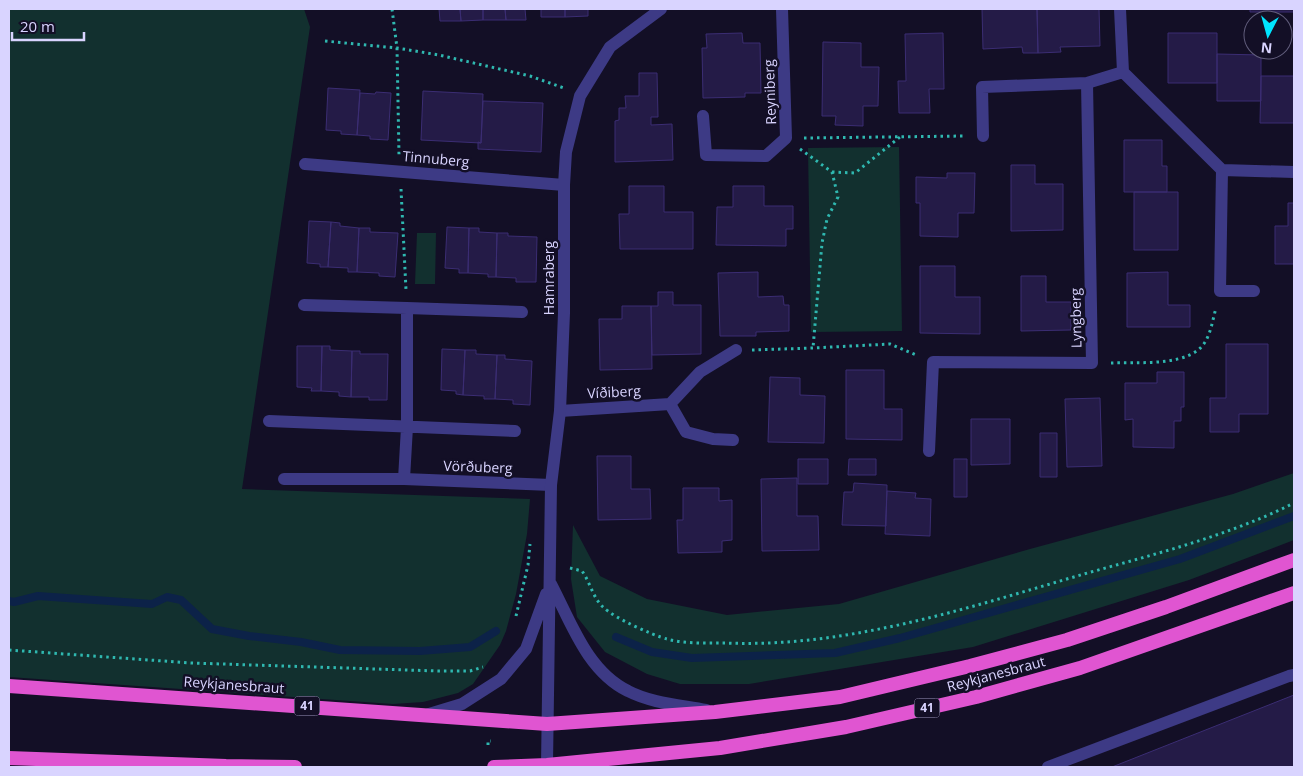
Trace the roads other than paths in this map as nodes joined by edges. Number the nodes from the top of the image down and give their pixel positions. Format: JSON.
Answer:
{"nodes":[{"id":1,"x":661,"y":9,"type":"edge"},
{"id":2,"x":782,"y":9,"type":"edge"},
{"id":3,"x":1120,"y":9,"type":"edge"},
{"id":4,"x":1123,"y":72,"type":"junction"},
{"id":5,"x":1086,"y":83,"type":"junction"},
{"id":6,"x":703,"y":116,"type":"dead end"},
{"id":7,"x":983,"y":136,"type":"road end"},
{"id":8,"x":305,"y":164,"type":"dead end"},
{"id":9,"x":1222,"y":170,"type":"junction"},
{"id":10,"x":1294,"y":172,"type":"edge"},
{"id":11,"x":564,"y":185,"type":"junction"},
{"id":12,"x":1254,"y":291,"type":"dead end"},
{"id":13,"x":304,"y":305,"type":"dead end"},
{"id":14,"x":407,"y":308,"type":"junction"},
{"id":15,"x":522,"y":312,"type":"dead end"},
{"id":16,"x":736,"y":350,"type":"road end"},
{"id":17,"x":670,"y":404,"type":"junction"},
{"id":18,"x":560,"y":411,"type":"junction"},
{"id":19,"x":269,"y":421,"type":"dead end"},
{"id":20,"x":407,"y":427,"type":"junction"},
{"id":21,"x":515,"y":431,"type":"dead end"},
{"id":22,"x":733,"y":440,"type":"dead end"},
{"id":23,"x":929,"y":450,"type":"dead end"},
{"id":24,"x":284,"y":479,"type":"dead end"},
{"id":25,"x":404,"y":479,"type":"junction"},
{"id":26,"x":551,"y":485,"type":"junction"},
{"id":27,"x":1294,"y":560,"type":"edge"},
{"id":28,"x":550,"y":582,"type":"junction"},
{"id":29,"x":1294,"y":593,"type":"edge"},
{"id":30,"x":1294,"y":675,"type":"edge"},
{"id":31,"x":9,"y":686,"type":"edge"},
{"id":32,"x":716,"y":712,"type":"junction"},
{"id":33,"x":429,"y":714,"type":"junction"},
{"id":34,"x":547,"y":724,"type":"junction"},
{"id":35,"x":9,"y":758,"type":"edge"},
{"id":36,"x":547,"y":764,"type":"junction"},
{"id":37,"x":295,"y":767,"type":"edge"},
{"id":38,"x":494,"y":767,"type":"edge"},
{"id":39,"x":1048,"y":767,"type":"edge"}],
"edges":[{"from":1,"to":11,"type":"street","name":"Hamraberg"},
{"from":2,"to":6,"type":"street","name":"Reyniberg"},
{"from":3,"to":4,"type":"street"},
{"from":4,"to":5,"type":"street"},
{"from":4,"to":9,"type":"street"},
{"from":5,"to":7,"type":"street"},
{"from":5,"to":23,"type":"street","name":"Lyngberg"},
{"from":8,"to":11,"type":"street","name":"Tinnuberg"},
{"from":9,"to":10,"type":"street"},
{"from":9,"to":12,"type":"street"},
{"from":11,"to":18,"type":"street","name":"Hamraberg"},
{"from":13,"to":14,"type":"street"},
{"from":14,"to":15,"type":"street"},
{"from":14,"to":20,"type":"street"},
{"from":16,"to":17,"type":"street"},
{"from":17,"to":18,"type":"street","name":"Víðiberg"},
{"from":17,"to":22,"type":"street"},
{"from":18,"to":26,"type":"street","name":"Hamraberg"},
{"from":19,"to":20,"type":"street"},
{"from":20,"to":21,"type":"street"},
{"from":20,"to":25,"type":"street"},
{"from":24,"to":25,"type":"street","name":"Vörðuberg"},
{"from":25,"to":26,"type":"street","name":"Vörðuberg"},
{"from":26,"to":28,"type":"street","name":"Hamraberg"},
{"from":27,"to":32,"type":"highway","name":"Reykjanesbraut","number":"41"},
{"from":28,"to":32,"type":"street","number":"41"},
{"from":28,"to":33,"type":"street"},
{"from":28,"to":34,"type":"street"},
{"from":29,"to":36,"type":"highway","name":"Reykjanesbraut","number":"41"},
{"from":30,"to":39,"type":"street"},
{"from":31,"to":33,"type":"highway","name":"Reykjanesbraut","number":"41"},
{"from":32,"to":34,"type":"highway","name":"Reykjanesbraut","number":"41"},
{"from":33,"to":34,"type":"highway","name":"Reykjanesbraut","number":"41"},
{"from":34,"to":36,"type":"street"},
{"from":35,"to":37,"type":"highway"},
{"from":36,"to":38,"type":"highway","name":"Reykjanesbraut","number":"41"}]}
